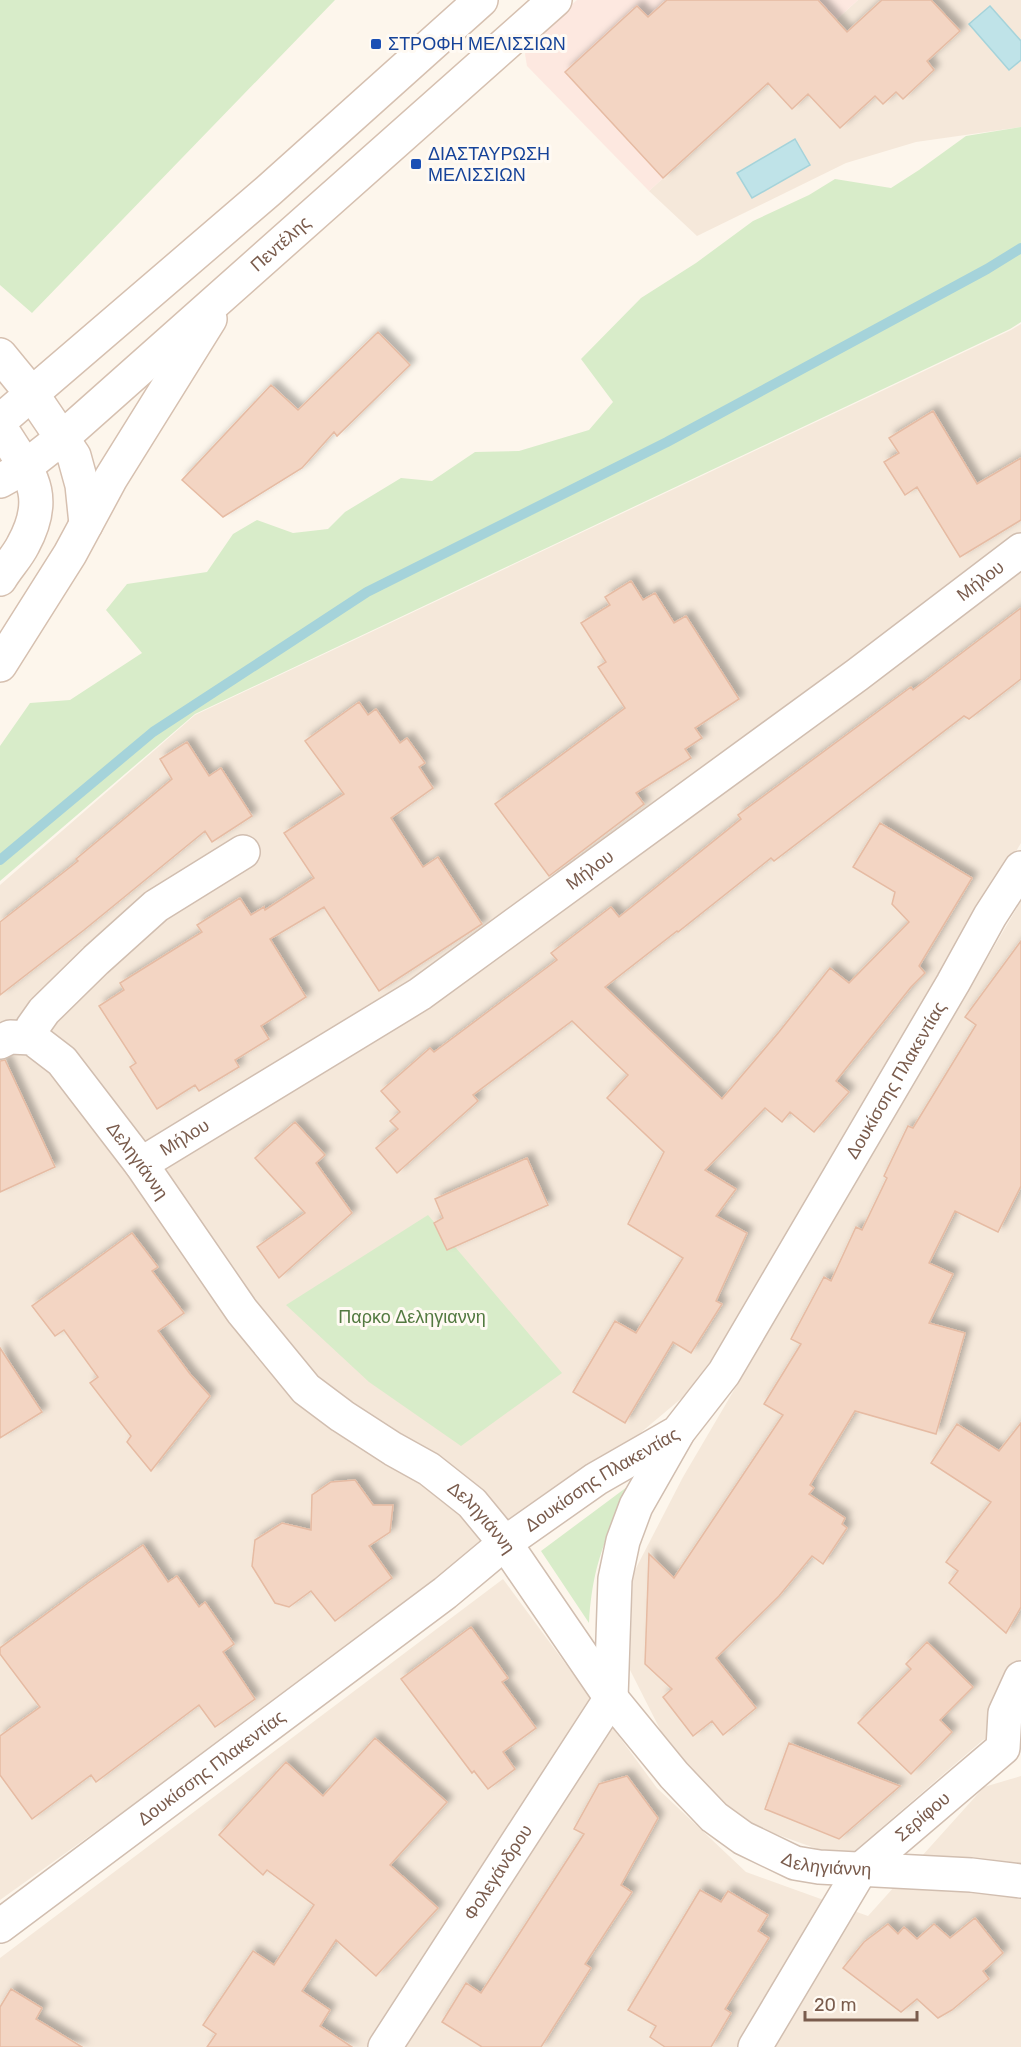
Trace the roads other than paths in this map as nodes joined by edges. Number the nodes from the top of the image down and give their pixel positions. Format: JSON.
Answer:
{"nodes":[{"id":1,"x":481,"y":0,"type":"edge"},
{"id":2,"x":555,"y":0,"type":"edge"},
{"id":3,"x":230,"y":287,"type":"junction"},
{"id":4,"x":0,"y":355,"type":"edge"},
{"id":5,"x":32,"y":394,"type":"junction"},
{"id":6,"x":0,"y":421,"type":"edge"},
{"id":7,"x":0,"y":427,"type":"edge"},
{"id":8,"x":62,"y":438,"type":"junction"},
{"id":9,"x":12,"y":474,"type":"edge"},
{"id":10,"x":86,"y":524,"type":"junction"},
{"id":11,"x":1021,"y":550,"type":"edge"},
{"id":12,"x":0,"y":579,"type":"edge"},
{"id":13,"x":0,"y":665,"type":"edge"},
{"id":14,"x":243,"y":852,"type":"dead end"},
{"id":15,"x":1021,"y":868,"type":"edge"},
{"id":16,"x":32,"y":1038,"type":"junction"},
{"id":17,"x":0,"y":1042,"type":"edge"},
{"id":18,"x":141,"y":1164,"type":"junction"},
{"id":19,"x":678,"y":1432,"type":"junction"},
{"id":20,"x":505,"y":1543,"type":"junction"},
{"id":21,"x":1021,"y":1678,"type":"edge"},
{"id":22,"x":611,"y":1698,"type":"junction"},
{"id":23,"x":1012,"y":1744,"type":"edge"},
{"id":24,"x":861,"y":1869,"type":"junction"},
{"id":25,"x":1021,"y":1881,"type":"edge"},
{"id":26,"x":0,"y":1926,"type":"edge"},
{"id":27,"x":385,"y":2047,"type":"edge"},
{"id":28,"x":755,"y":2047,"type":"edge"}],
"edges":[{"from":1,"to":5,"type":"street"},
{"from":2,"to":3,"type":"street","name":"Πεντέλης"},
{"from":3,"to":8,"type":"street","name":"Πεντέλης"},
{"from":3,"to":10,"type":"street"},
{"from":4,"to":5,"type":"street"},
{"from":5,"to":6,"type":"street"},
{"from":5,"to":8,"type":"street"},
{"from":7,"to":9,"type":"street"},
{"from":8,"to":9,"type":"street","name":"Πεντέλης"},
{"from":8,"to":10,"type":"street"},
{"from":9,"to":12,"type":"street"},
{"from":10,"to":13,"type":"street"},
{"from":11,"to":18,"type":"street","name":"Μήλου"},
{"from":14,"to":16,"type":"street"},
{"from":15,"to":19,"type":"street","name":"Δουκίσσης Πλακεντίας"},
{"from":16,"to":17,"type":"street"},
{"from":16,"to":18,"type":"street","name":"Δεληγιάννη"},
{"from":18,"to":20,"type":"street","name":"Δεληγιάννη"},
{"from":19,"to":20,"type":"street","name":"Δουκίσσης Πλακεντίας"},
{"from":19,"to":22,"type":"street"},
{"from":20,"to":22,"type":"street","name":"Δεληγιάννη"},
{"from":20,"to":26,"type":"street","name":"Δουκίσσης Πλακεντίας"},
{"from":21,"to":23,"type":"street","name":"Σερίφου"},
{"from":22,"to":24,"type":"street","name":"Δεληγιάννη"},
{"from":22,"to":27,"type":"street","name":"Φολεγάνδρου"},
{"from":23,"to":24,"type":"street","name":"Σερίφου"},
{"from":24,"to":25,"type":"street","name":"Δεληγιάννη"},
{"from":24,"to":28,"type":"street","name":"Σερίφου"}]}
